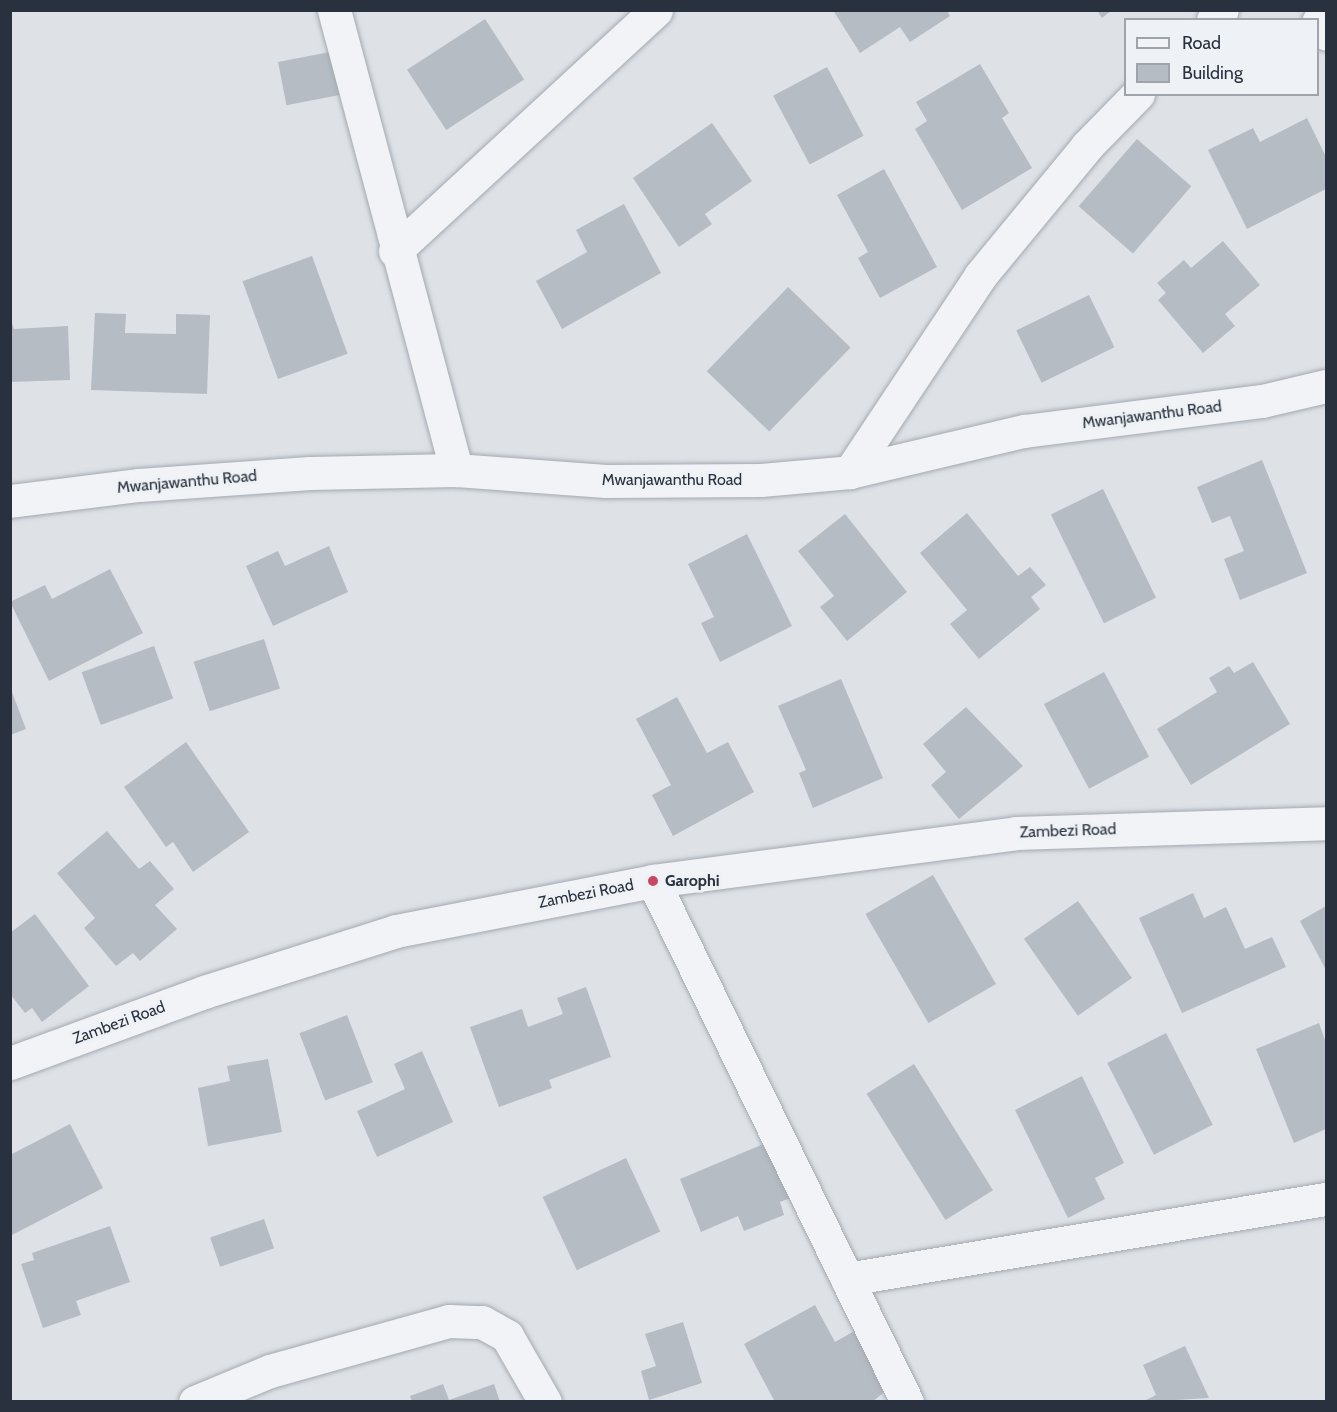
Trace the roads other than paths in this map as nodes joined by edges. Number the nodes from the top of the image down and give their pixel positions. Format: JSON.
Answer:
{"nodes":[{"id":1,"x":334,"y":10,"type":"edge"},
{"id":2,"x":656,"y":10,"type":"edge"},
{"id":3,"x":1136,"y":96,"type":"edge"},
{"id":4,"x":395,"y":251,"type":"junction"},
{"id":5,"x":1326,"y":386,"type":"edge"},
{"id":6,"x":456,"y":471,"type":"junction"},
{"id":7,"x":850,"y":472,"type":"junction"},
{"id":8,"x":10,"y":501,"type":"edge"},
{"id":9,"x":1326,"y":823,"type":"edge"},
{"id":10,"x":653,"y":881,"type":"junction"},
{"id":11,"x":10,"y":1063,"type":"edge"},
{"id":12,"x":1326,"y":1199,"type":"edge"},
{"id":13,"x":847,"y":1279,"type":"junction"},
{"id":14,"x":195,"y":1401,"type":"edge"},
{"id":15,"x":545,"y":1401,"type":"edge"},
{"id":16,"x":907,"y":1401,"type":"edge"}],
"edges":[{"from":1,"to":4,"type":"street"},
{"from":2,"to":4,"type":"street"},
{"from":3,"to":7,"type":"street"},
{"from":4,"to":6,"type":"street"},
{"from":5,"to":7,"type":"street","name":"Mwanjawanthu Road"},
{"from":6,"to":7,"type":"street","name":"Mwanjawanthu Road"},
{"from":6,"to":8,"type":"street","name":"Mwanjawanthu Road"},
{"from":9,"to":10,"type":"street","name":"Zambezi Road"},
{"from":10,"to":11,"type":"street","name":"Zambezi Road"},
{"from":10,"to":13,"type":"street"},
{"from":12,"to":13,"type":"street"},
{"from":13,"to":16,"type":"street"},
{"from":14,"to":15,"type":"street"}]}
